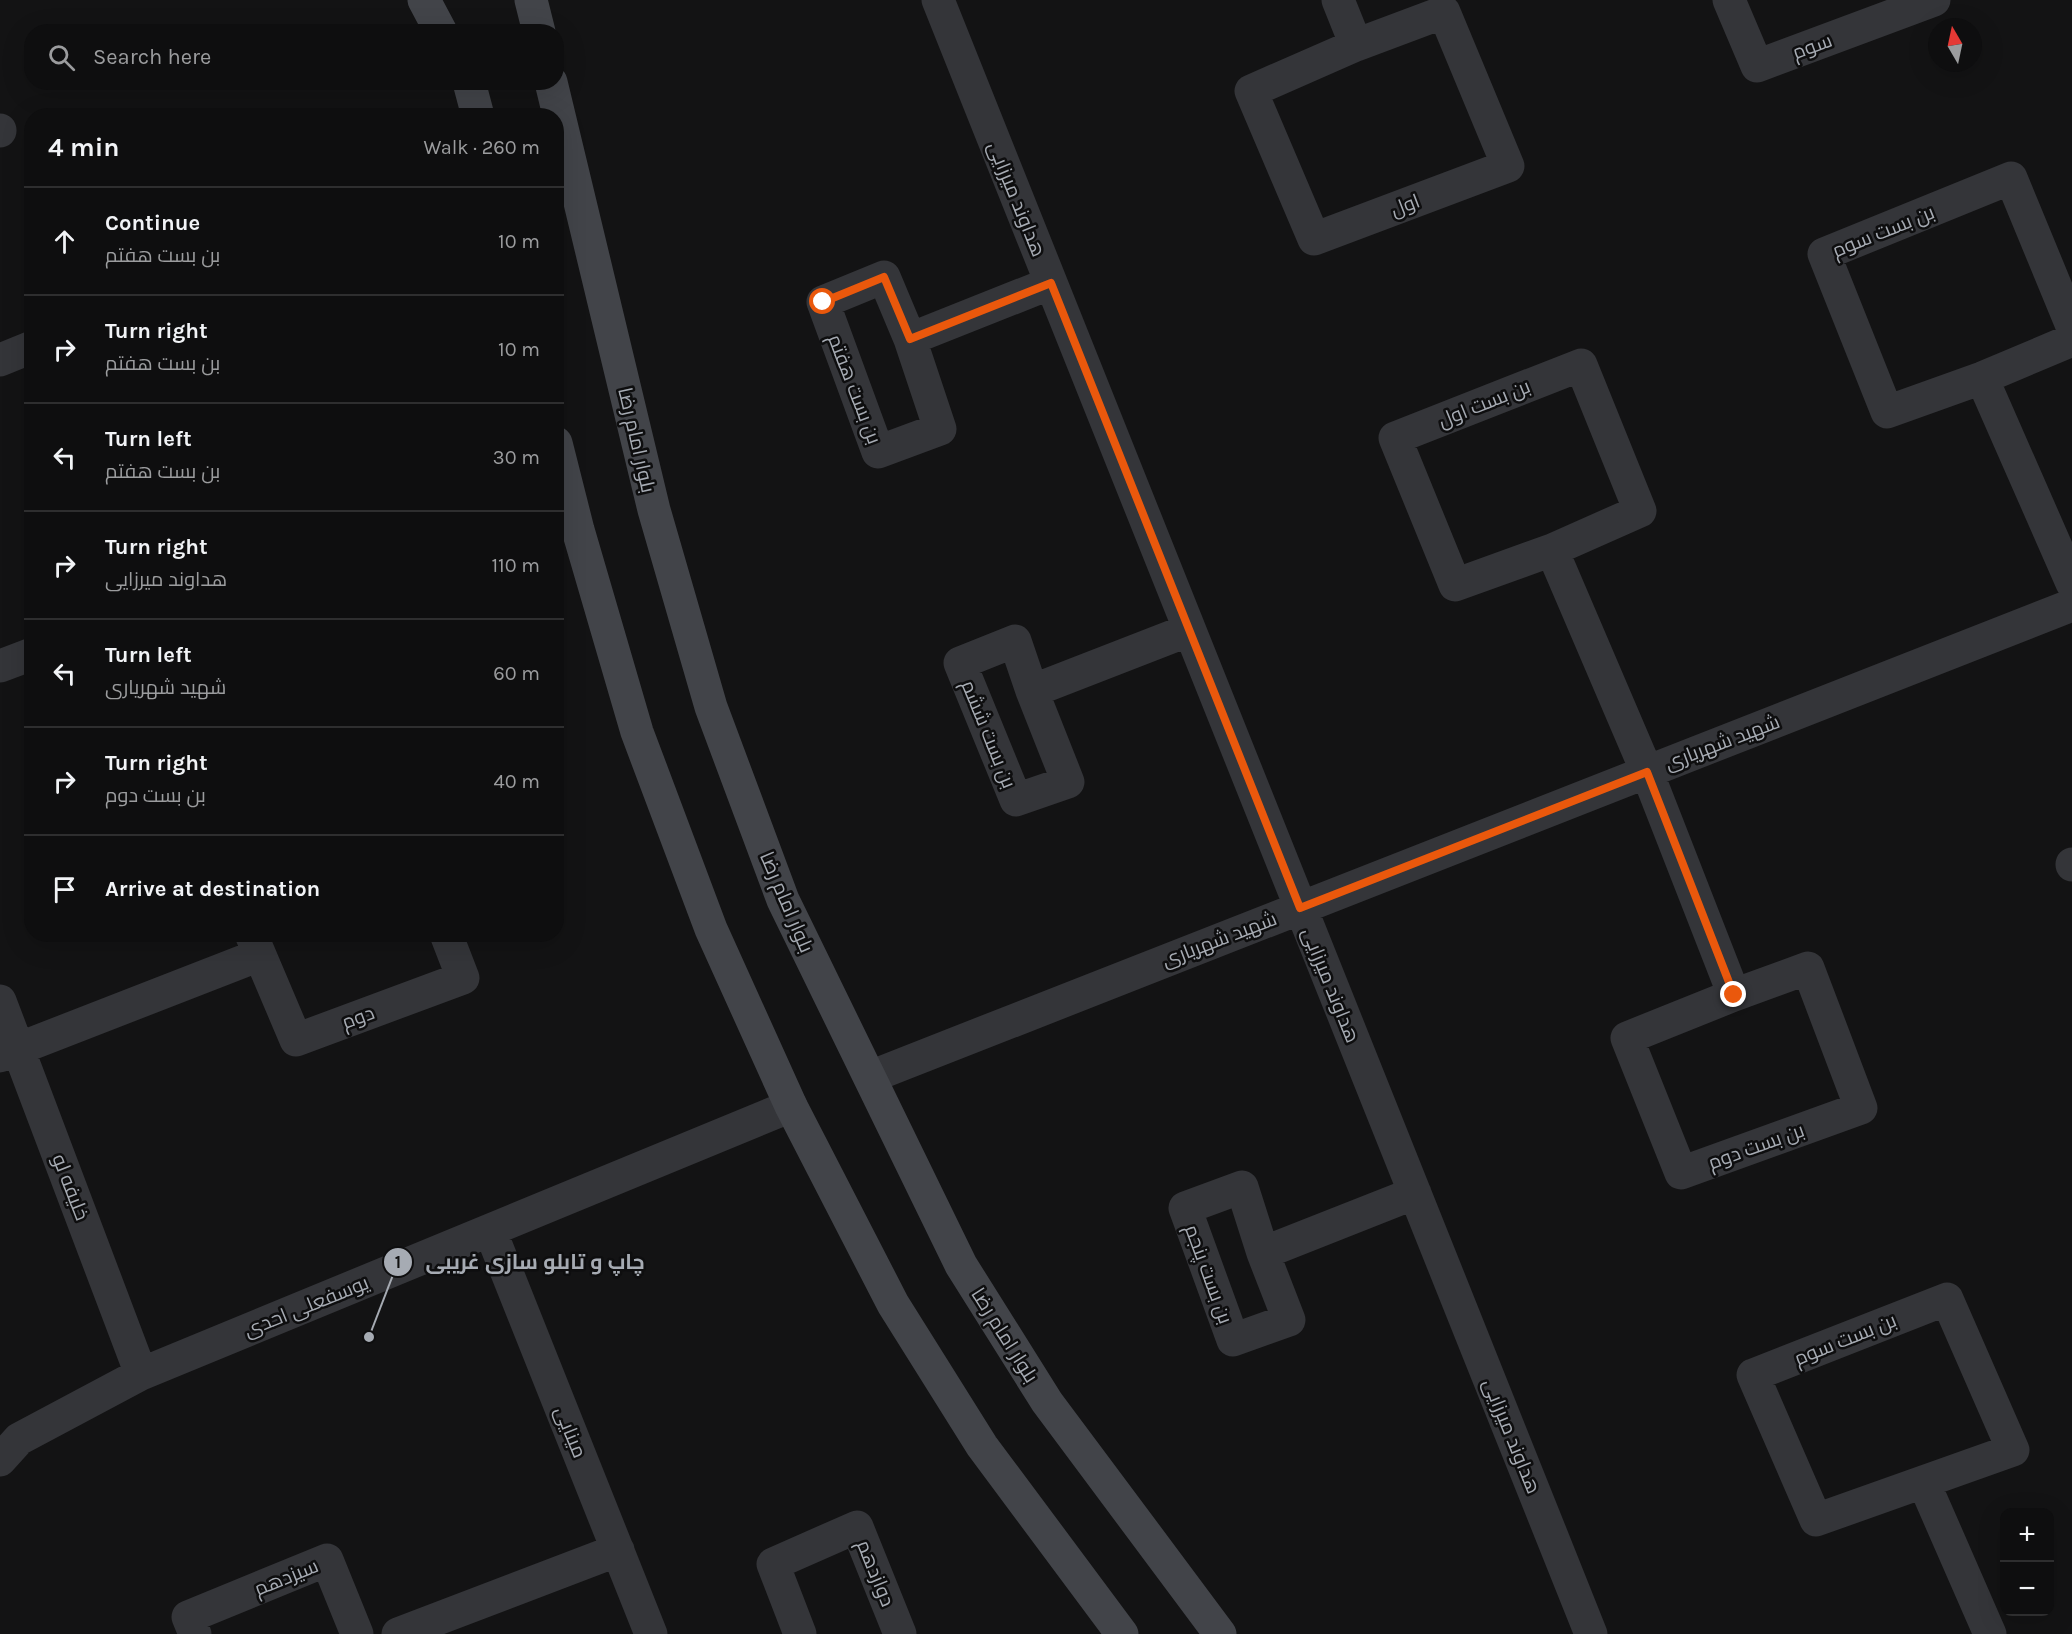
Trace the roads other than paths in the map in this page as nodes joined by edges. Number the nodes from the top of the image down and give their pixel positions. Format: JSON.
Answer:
{"nodes":[{"id":1,"x":424,"y":0,"type":"edge"},
{"id":2,"x":450,"y":0,"type":"edge"},
{"id":3,"x":531,"y":0,"type":"edge"},
{"id":4,"x":545,"y":0,"type":"edge"},
{"id":5,"x":939,"y":0,"type":"edge"},
{"id":6,"x":1338,"y":0,"type":"edge"},
{"id":7,"x":1729,"y":0,"type":"edge"},
{"id":8,"x":1934,"y":0,"type":"edge"},
{"id":9,"x":437,"y":24,"type":"edge"},
{"id":10,"x":456,"y":24,"type":"edge"},
{"id":11,"x":537,"y":24,"type":"edge"},
{"id":12,"x":546,"y":24,"type":"edge"},
{"id":13,"x":1356,"y":45,"type":"junction"},
{"id":14,"x":553,"y":90,"type":"edge"},
{"id":15,"x":557,"y":108,"type":"edge"},
{"id":16,"x":564,"y":136,"type":"edge"},
{"id":17,"x":1051,"y":283,"type":"junction"},
{"id":18,"x":2072,"y":326,"type":"edge"},
{"id":19,"x":910,"y":339,"type":"junction"},
{"id":20,"x":2072,"y":340,"type":"edge"},
{"id":21,"x":24,"y":350,"type":"edge"},
{"id":22,"x":0,"y":360,"type":"edge"},
{"id":23,"x":1982,"y":378,"type":"junction"},
{"id":24,"x":564,"y":475,"type":"edge"},
{"id":25,"x":1552,"y":550,"type":"junction"},
{"id":26,"x":2072,"y":583,"type":"edge"},
{"id":27,"x":2072,"y":605,"type":"edge"},
{"id":28,"x":1189,"y":630,"type":"junction"},
{"id":29,"x":24,"y":657,"type":"edge"},
{"id":30,"x":0,"y":666,"type":"edge"},
{"id":31,"x":1032,"y":691,"type":"dead end"},
{"id":32,"x":1647,"y":772,"type":"junction"},
{"id":33,"x":1300,"y":908,"type":"junction"},
{"id":34,"x":449,"y":942,"type":"edge"},
{"id":35,"x":255,"y":945,"type":"edge"},
{"id":36,"x":1734,"y":995,"type":"junction"},
{"id":37,"x":0,"y":1001,"type":"edge"},
{"id":38,"x":9,"y":1052,"type":"edge"},
{"id":39,"x":870,"y":1077,"type":"junction"},
{"id":40,"x":791,"y":1106,"type":"junction"},
{"id":41,"x":1414,"y":1193,"type":"junction"},
{"id":42,"x":490,"y":1230,"type":"junction"},
{"id":43,"x":1263,"y":1253,"type":"dead end"},
{"id":44,"x":141,"y":1374,"type":"junction"},
{"id":45,"x":0,"y":1460,"type":"edge"},
{"id":46,"x":1924,"y":1483,"type":"junction"},
{"id":47,"x":618,"y":1550,"type":"junction"},
{"id":48,"x":793,"y":1632,"type":"edge"},
{"id":49,"x":195,"y":1634,"type":"edge"},
{"id":50,"x":357,"y":1634,"type":"edge"},
{"id":51,"x":398,"y":1634,"type":"edge"},
{"id":52,"x":651,"y":1634,"type":"edge"},
{"id":53,"x":900,"y":1634,"type":"edge"},
{"id":54,"x":1122,"y":1634,"type":"edge"},
{"id":55,"x":1220,"y":1634,"type":"edge"},
{"id":56,"x":1591,"y":1634,"type":"edge"},
{"id":57,"x":1990,"y":1634,"type":"edge"}],
"edges":[{"from":1,"to":9,"type":"main road"},
{"from":2,"to":10,"type":"main road"},
{"from":3,"to":11,"type":"main road"},
{"from":4,"to":12,"type":"main road"},
{"from":5,"to":17,"type":"street","name":"هداوند میرزایی"},
{"from":6,"to":13,"type":"street"},
{"from":7,"to":8,"type":"street","name":"سوم"},
{"from":13,"to":13,"type":"street","name":"اول"},
{"from":14,"to":15,"type":"main road","name":"بلوار امام رضا"},
{"from":16,"to":39,"type":"main road","name":"بلوار امام رضا"},
{"from":17,"to":19,"type":"street"},
{"from":17,"to":28,"type":"street","name":"هداوند میرزایی"},
{"from":18,"to":23,"type":"street","name":"بن بست سوم"},
{"from":19,"to":19,"type":"street","name":"بن بست هفتم"},
{"from":20,"to":23,"type":"street","name":"بن بست سوم"},
{"from":21,"to":22,"type":"street"},
{"from":23,"to":26,"type":"street"},
{"from":24,"to":40,"type":"main road"},
{"from":25,"to":25,"type":"street","name":"بن بست اول"},
{"from":25,"to":32,"type":"street"},
{"from":27,"to":32,"type":"street","name":"شهید شهریاری"},
{"from":28,"to":31,"type":"street"},
{"from":28,"to":33,"type":"street","name":"هداوند میرزایی"},
{"from":29,"to":30,"type":"street"},
{"from":32,"to":33,"type":"street","name":"شهید شهریاری"},
{"from":32,"to":36,"type":"street"},
{"from":33,"to":39,"type":"street","name":"شهید شهریاری"},
{"from":33,"to":41,"type":"street","name":"هداوند میرزایی"},
{"from":34,"to":35,"type":"street","name":"دوم"},
{"from":35,"to":38,"type":"street","name":"دوم"},
{"from":36,"to":36,"type":"street","name":"بن بست دوم"},
{"from":37,"to":38,"type":"street","name":"خلیفه لو"},
{"from":38,"to":44,"type":"street","name":"خلیفه لو"},
{"from":39,"to":55,"type":"main road","name":"بلوار امام رضا"},
{"from":40,"to":42,"type":"street","name":"یوسفعلی احدی"},
{"from":40,"to":54,"type":"main road"},
{"from":41,"to":43,"type":"street"},
{"from":41,"to":56,"type":"street","name":"هداوند میرزایی"},
{"from":42,"to":44,"type":"street","name":"یوسفعلی احدی"},
{"from":42,"to":47,"type":"street","name":"مینایی"},
{"from":44,"to":45,"type":"street","name":"یوسفعلی احدی"},
{"from":46,"to":46,"type":"street","name":"بن بست سوم"},
{"from":46,"to":57,"type":"street"},
{"from":47,"to":51,"type":"street"},
{"from":47,"to":52,"type":"street","name":"مینایی"},
{"from":48,"to":53,"type":"street","name":"دوازدهم"},
{"from":49,"to":50,"type":"street","name":"سیزدهم"}]}
